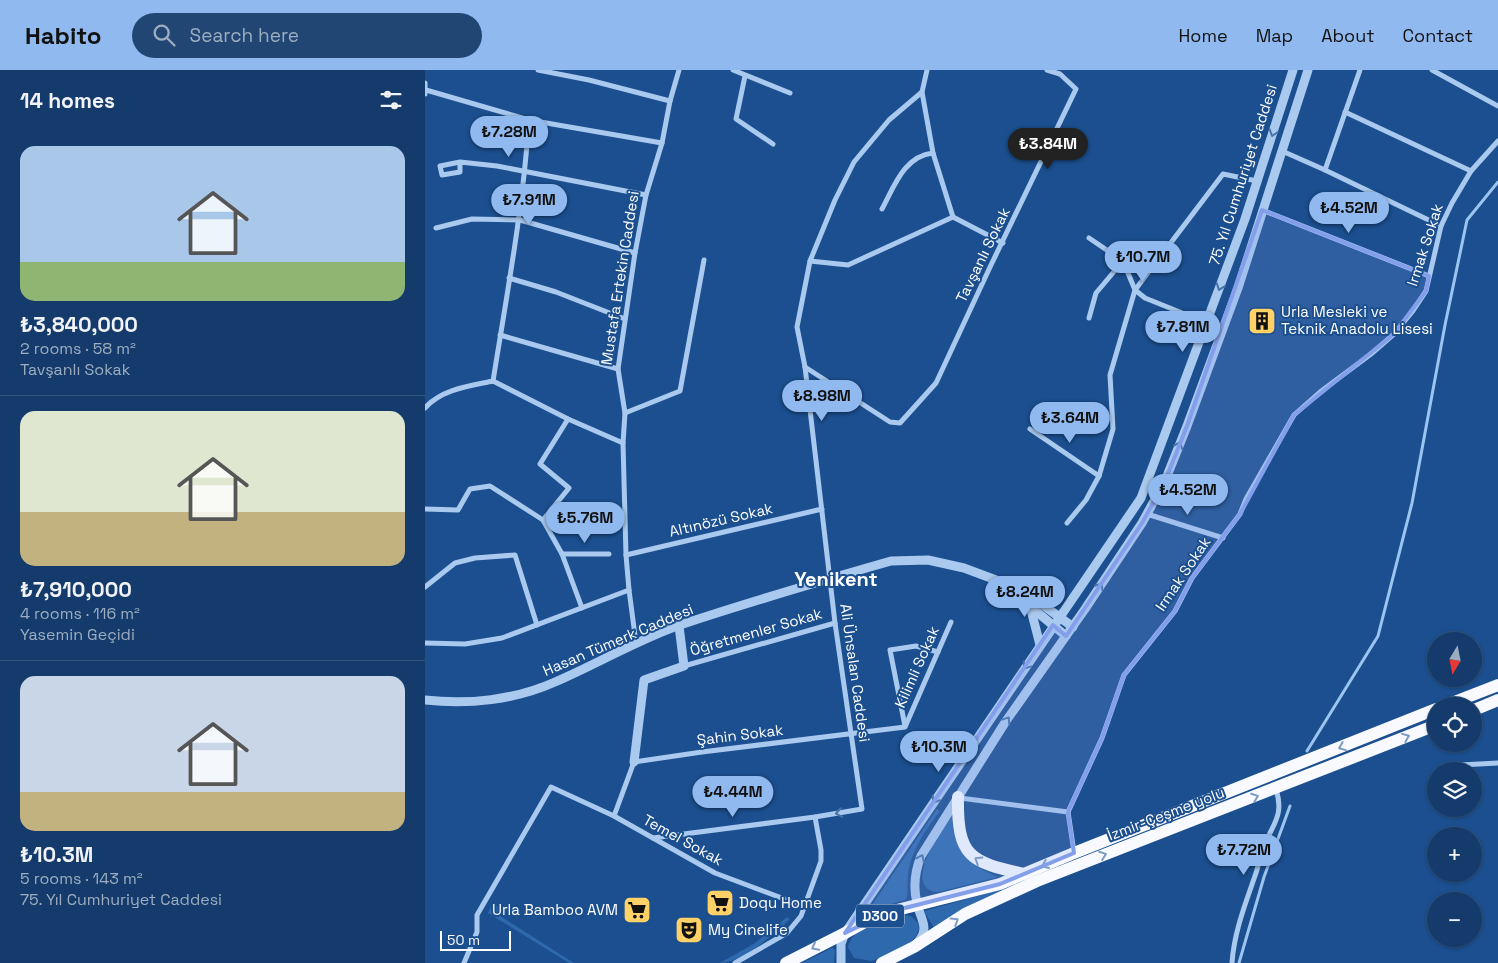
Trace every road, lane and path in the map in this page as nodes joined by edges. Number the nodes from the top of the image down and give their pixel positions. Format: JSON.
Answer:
{"nodes":[{"id":1,"x":538,"y":70,"type":"edge"},
{"id":2,"x":679,"y":70,"type":"edge"},
{"id":3,"x":735,"y":70,"type":"edge"},
{"id":4,"x":927,"y":70,"type":"edge"},
{"id":5,"x":1047,"y":70,"type":"edge"},
{"id":6,"x":1293,"y":70,"type":"edge"},
{"id":7,"x":1308,"y":70,"type":"edge"},
{"id":8,"x":1360,"y":70,"type":"edge"},
{"id":9,"x":1432,"y":70,"type":"edge"},
{"id":10,"x":745,"y":76,"type":"junction"},
{"id":11,"x":425,"y":83,"type":"edge"},
{"id":12,"x":425,"y":92,"type":"edge"},
{"id":13,"x":922,"y":92,"type":"junction"},
{"id":14,"x":789,"y":94,"type":"dead end"},
{"id":15,"x":669,"y":101,"type":"junction"},
{"id":16,"x":1498,"y":106,"type":"edge"},
{"id":17,"x":1345,"y":112,"type":"junction"},
{"id":18,"x":529,"y":120,"type":"junction"},
{"id":19,"x":1498,"y":141,"type":"edge"},
{"id":20,"x":662,"y":143,"type":"junction"},
{"id":21,"x":773,"y":144,"type":"dead end"},
{"id":22,"x":1282,"y":151,"type":"junction"},
{"id":23,"x":933,"y":153,"type":"junction"},
{"id":24,"x":460,"y":162,"type":"dead end"},
{"id":25,"x":526,"y":170,"type":"junction"},
{"id":26,"x":1325,"y":170,"type":"junction"},
{"id":27,"x":1471,"y":171,"type":"junction"},
{"id":28,"x":1257,"y":181,"type":"junction"},
{"id":29,"x":645,"y":195,"type":"junction"},
{"id":30,"x":881,"y":209,"type":"dead end"},
{"id":31,"x":1262,"y":210,"type":"junction"},
{"id":32,"x":953,"y":217,"type":"junction"},
{"id":33,"x":520,"y":220,"type":"junction"},
{"id":34,"x":1441,"y":226,"type":"junction"},
{"id":35,"x":436,"y":228,"type":"dead end"},
{"id":36,"x":1089,"y":238,"type":"dead end"},
{"id":37,"x":1003,"y":243,"type":"junction"},
{"id":38,"x":635,"y":253,"type":"junction"},
{"id":39,"x":704,"y":260,"type":"dead end"},
{"id":40,"x":1123,"y":260,"type":"junction"},
{"id":41,"x":810,"y":261,"type":"junction"},
{"id":42,"x":1429,"y":276,"type":"junction"},
{"id":43,"x":509,"y":278,"type":"junction"},
{"id":44,"x":1135,"y":290,"type":"junction"},
{"id":45,"x":1089,"y":318,"type":"dead end"},
{"id":46,"x":625,"y":319,"type":"junction"},
{"id":47,"x":1207,"y":323,"type":"junction"},
{"id":48,"x":500,"y":334,"type":"junction"},
{"id":49,"x":805,"y":367,"type":"junction"},
{"id":50,"x":618,"y":369,"type":"junction"},
{"id":51,"x":493,"y":381,"type":"junction"},
{"id":52,"x":425,"y":408,"type":"edge"},
{"id":53,"x":625,"y":413,"type":"junction"},
{"id":54,"x":568,"y":419,"type":"junction"},
{"id":55,"x":1030,"y":429,"type":"dead end"},
{"id":56,"x":623,"y":443,"type":"junction"},
{"id":57,"x":1099,"y":476,"type":"junction"},
{"id":58,"x":425,"y":509,"type":"edge"},
{"id":59,"x":822,"y":509,"type":"junction"},
{"id":60,"x":1147,"y":514,"type":"junction"},
{"id":61,"x":543,"y":520,"type":"junction"},
{"id":62,"x":1067,"y":523,"type":"dead end"},
{"id":63,"x":1223,"y":538,"type":"junction"},
{"id":64,"x":562,"y":554,"type":"junction"},
{"id":65,"x":609,"y":554,"type":"dead end"},
{"id":66,"x":627,"y":555,"type":"junction"},
{"id":67,"x":831,"y":579,"type":"junction"},
{"id":68,"x":425,"y":587,"type":"edge"},
{"id":69,"x":629,"y":590,"type":"junction"},
{"id":70,"x":1019,"y":592,"type":"junction"},
{"id":71,"x":1029,"y":606,"type":"junction"},
{"id":72,"x":582,"y":608,"type":"junction"},
{"id":73,"x":1059,"y":617,"type":"junction"},
{"id":74,"x":951,"y":622,"type":"dead end"},
{"id":75,"x":835,"y":623,"type":"junction"},
{"id":76,"x":537,"y":625,"type":"junction"},
{"id":77,"x":1053,"y":625,"type":"junction"},
{"id":78,"x":679,"y":626,"type":"junction"},
{"id":79,"x":1073,"y":627,"type":"junction"},
{"id":80,"x":1066,"y":636,"type":"junction"},
{"id":81,"x":425,"y":643,"type":"edge"},
{"id":82,"x":636,"y":643,"type":"junction"},
{"id":83,"x":1040,"y":645,"type":"junction"},
{"id":84,"x":938,"y":652,"type":"junction"},
{"id":85,"x":683,"y":666,"type":"junction"},
{"id":86,"x":1498,"y":685,"type":"edge"},
{"id":87,"x":1468,"y":697,"type":"edge"},
{"id":88,"x":425,"y":700,"type":"edge"},
{"id":89,"x":1498,"y":700,"type":"edge"},
{"id":90,"x":1482,"y":707,"type":"edge"},
{"id":91,"x":1427,"y":714,"type":"edge"},
{"id":92,"x":905,"y":727,"type":"junction"},
{"id":93,"x":1427,"y":729,"type":"edge"},
{"id":94,"x":850,"y":734,"type":"junction"},
{"id":95,"x":634,"y":762,"type":"junction"},
{"id":96,"x":1498,"y":763,"type":"edge"},
{"id":97,"x":1482,"y":764,"type":"edge"},
{"id":98,"x":1276,"y":789,"type":"junction"},
{"id":99,"x":958,"y":797,"type":"junction"},
{"id":100,"x":1068,"y":812,"type":"junction"},
{"id":101,"x":614,"y":816,"type":"junction"},
{"id":102,"x":815,"y":817,"type":"junction"},
{"id":103,"x":653,"y":838,"type":"junction"},
{"id":104,"x":1074,"y":853,"type":"junction"},
{"id":105,"x":1024,"y":874,"type":"junction"},
{"id":106,"x":917,"y":905,"type":"junction"},
{"id":107,"x":806,"y":907,"type":"junction"},
{"id":108,"x":845,"y":933,"type":"junction"},
{"id":109,"x":914,"y":947,"type":"junction"},
{"id":110,"x":464,"y":963,"type":"edge"},
{"id":111,"x":735,"y":963,"type":"edge"},
{"id":112,"x":786,"y":963,"type":"edge"},
{"id":113,"x":841,"y":963,"type":"edge"},
{"id":114,"x":882,"y":963,"type":"edge"},
{"id":115,"x":1232,"y":963,"type":"edge"}],
"edges":[{"from":1,"to":15,"type":"street"},
{"from":2,"to":15,"type":"street","name":"Mustafa Ertekin Caddesi"},
{"from":3,"to":10,"type":"street"},
{"from":4,"to":13,"type":"street"},
{"from":5,"to":37,"type":"street","name":"Tavşanlı Sokak"},
{"from":6,"to":28,"type":"street","name":"75. Yıl Cumhuriyet Caddesi","one_way":true},
{"from":7,"to":22,"type":"street","name":"75. Yıl Cumhuriyet Caddesi"},
{"from":8,"to":17,"type":"street"},
{"from":9,"to":16,"type":"street"},
{"from":10,"to":14,"type":"street"},
{"from":10,"to":21,"type":"street"},
{"from":11,"to":12,"type":"street"},
{"from":12,"to":18,"type":"street"},
{"from":13,"to":23,"type":"street"},
{"from":13,"to":41,"type":"street","name":"Ali Ünsalan Caddesi"},
{"from":15,"to":20,"type":"street","name":"Mustafa Ertekin Caddesi"},
{"from":17,"to":26,"type":"street"},
{"from":17,"to":27,"type":"street"},
{"from":18,"to":20,"type":"street"},
{"from":18,"to":25,"type":"street"},
{"from":19,"to":27,"type":"street","name":"Irmak Sokak"},
{"from":20,"to":29,"type":"street","name":"Mustafa Ertekin Caddesi"},
{"from":22,"to":26,"type":"street"},
{"from":22,"to":31,"type":"street","name":"75. Yıl Cumhuriyet Caddesi"},
{"from":23,"to":30,"type":"street"},
{"from":23,"to":32,"type":"street"},
{"from":24,"to":25,"type":"street"},
{"from":25,"to":29,"type":"street"},
{"from":25,"to":33,"type":"street"},
{"from":26,"to":34,"type":"street"},
{"from":27,"to":34,"type":"street","name":"Irmak Sokak"},
{"from":28,"to":44,"type":"street"},
{"from":28,"to":47,"type":"street","name":"75. Yıl Cumhuriyet Caddesi","one_way":true},
{"from":29,"to":38,"type":"street","name":"Mustafa Ertekin Caddesi"},
{"from":31,"to":42,"type":"street"},
{"from":60,"to":31,"type":"street","name":"75. Yıl Cumhuriyet Caddesi","one_way":true},
{"from":32,"to":37,"type":"street"},
{"from":32,"to":41,"type":"street"},
{"from":33,"to":35,"type":"street"},
{"from":33,"to":38,"type":"street"},
{"from":33,"to":43,"type":"street"},
{"from":34,"to":42,"type":"street","name":"Irmak Sokak"},
{"from":36,"to":40,"type":"street"},
{"from":37,"to":49,"type":"street","name":"Tavşanlı Sokak"},
{"from":38,"to":46,"type":"street","name":"Mustafa Ertekin Caddesi"},
{"from":39,"to":53,"type":"street"},
{"from":40,"to":44,"type":"street"},
{"from":40,"to":45,"type":"street"},
{"from":41,"to":49,"type":"street","name":"Ali Ünsalan Caddesi"},
{"from":42,"to":63,"type":"street","name":"Irmak Sokak"},
{"from":43,"to":46,"type":"street"},
{"from":43,"to":48,"type":"street"},
{"from":44,"to":47,"type":"street"},
{"from":44,"to":57,"type":"street"},
{"from":46,"to":50,"type":"street","name":"Mustafa Ertekin Caddesi"},
{"from":47,"to":73,"type":"street","name":"75. Yıl Cumhuriyet Caddesi"},
{"from":48,"to":50,"type":"street"},
{"from":48,"to":51,"type":"street"},
{"from":49,"to":59,"type":"street","name":"Ali Ünsalan Caddesi"},
{"from":50,"to":53,"type":"street","name":"Mustafa Ertekin Caddesi"},
{"from":51,"to":52,"type":"street"},
{"from":51,"to":54,"type":"street"},
{"from":53,"to":56,"type":"street","name":"Mustafa Ertekin Caddesi"},
{"from":54,"to":56,"type":"street"},
{"from":54,"to":61,"type":"street"},
{"from":55,"to":57,"type":"street"},
{"from":56,"to":66,"type":"street","name":"Mustafa Ertekin Caddesi"},
{"from":57,"to":62,"type":"street"},
{"from":58,"to":61,"type":"street"},
{"from":59,"to":66,"type":"street","name":"Altınözü Sokak"},
{"from":59,"to":67,"type":"street","name":"Ali Ünsalan Caddesi"},
{"from":60,"to":63,"type":"street"},
{"from":79,"to":60,"type":"street","name":"75. Yıl Cumhuriyet Caddesi","one_way":true},
{"from":61,"to":64,"type":"street"},
{"from":63,"to":100,"type":"street","name":"Irmak Sokak"},
{"from":64,"to":65,"type":"street"},
{"from":64,"to":72,"type":"street"},
{"from":66,"to":69,"type":"street","name":"Mustafa Ertekin Caddesi"},
{"from":67,"to":70,"type":"street","name":"Hasan Tümerk Caddesi"},
{"from":67,"to":75,"type":"street","name":"Ali Ünsalan Caddesi"},
{"from":67,"to":78,"type":"street","name":"Hasan Tümerk Caddesi"},
{"from":68,"to":76,"type":"street"},
{"from":69,"to":72,"type":"street"},
{"from":69,"to":82,"type":"street","name":"Mustafa Ertekin Caddesi"},
{"from":70,"to":71,"type":"street"},
{"from":70,"to":73,"type":"street","name":"Hasan Tümerk Caddesi"},
{"from":71,"to":77,"type":"street"},
{"from":71,"to":83,"type":"street"},
{"from":72,"to":76,"type":"street"},
{"from":73,"to":77,"type":"street","name":"75. Yıl Cumhuriyet Caddesi"},
{"from":73,"to":79,"type":"street","name":"Hasan Tümerk Caddesi"},
{"from":74,"to":84,"type":"street","name":"Kilimli Sokak"},
{"from":75,"to":85,"type":"street","name":"Öğretmenler Sokak"},
{"from":75,"to":94,"type":"street","name":"Ali Ünsalan Caddesi"},
{"from":76,"to":81,"type":"street"},
{"from":77,"to":80,"type":"street"},
{"from":77,"to":83,"type":"street","name":"75. Yıl Cumhuriyet Caddesi"},
{"from":78,"to":82,"type":"street","name":"Hasan Tümerk Caddesi"},
{"from":78,"to":85,"type":"street"},
{"from":79,"to":80,"type":"street","name":"75. Yıl Cumhuriyet Caddesi"},
{"from":99,"to":80,"type":"street","name":"75. Yıl Cumhuriyet Caddesi","one_way":true},
{"from":82,"to":88,"type":"street","name":"Hasan Tümerk Caddesi"},
{"from":83,"to":108,"type":"street","name":"75. Yıl Cumhuriyet Caddesi","one_way":true},
{"from":84,"to":92,"type":"street","name":"Kilimli Sokak"},
{"from":84,"to":92,"type":"street"},
{"from":85,"to":95,"type":"street"},
{"from":86,"to":87,"type":"highway"},
{"from":89,"to":90,"type":"highway"},
{"from":91,"to":104,"type":"highway","name":"İzmir-Çeşme yolu","number":"D300","one_way":true},
{"from":92,"to":94,"type":"street","name":"Kilimli Sokak"},
{"from":98,"to":93,"type":"highway","name":"İzmir-Çeşme yolu","number":"D300","one_way":true},
{"from":94,"to":95,"type":"street","name":"Şahin Sokak"},
{"from":94,"to":102,"type":"street","name":"Ali Ünsalan Caddesi","one_way":true},
{"from":95,"to":101,"type":"street"},
{"from":96,"to":97,"type":"street"},
{"from":109,"to":98,"type":"highway","name":"İzmir-Çeşme yolu","number":"D300","one_way":true},
{"from":98,"to":115,"type":"street"},
{"from":99,"to":100,"type":"street"},
{"from":105,"to":99,"type":"highway","one_way":true},
{"from":106,"to":99,"type":"street","name":"75. Yıl Cumhuriyet Caddesi","one_way":true},
{"from":100,"to":104,"type":"street"},
{"from":101,"to":103,"type":"street","name":"Temel Sokak"},
{"from":101,"to":110,"type":"street","name":"Temel Sokak"},
{"from":102,"to":103,"type":"street"},
{"from":102,"to":107,"type":"street"},
{"from":103,"to":107,"type":"street","name":"Temel Sokak"},
{"from":104,"to":105,"type":"highway","name":"İzmir-Çeşme yolu","number":"D300","one_way":true},
{"from":105,"to":106,"type":"highway","name":"İzmir-Çeşme yolu","number":"D300"},
{"from":106,"to":108,"type":"highway","number":"D300"},
{"from":106,"to":109,"type":"street","name":"75. Yıl Cumhuriyet Caddesi"},
{"from":107,"to":111,"type":"street"},
{"from":108,"to":112,"type":"highway","number":"D300","one_way":true},
{"from":108,"to":113,"type":"street"},
{"from":109,"to":114,"type":"highway","number":"D300"}]}
